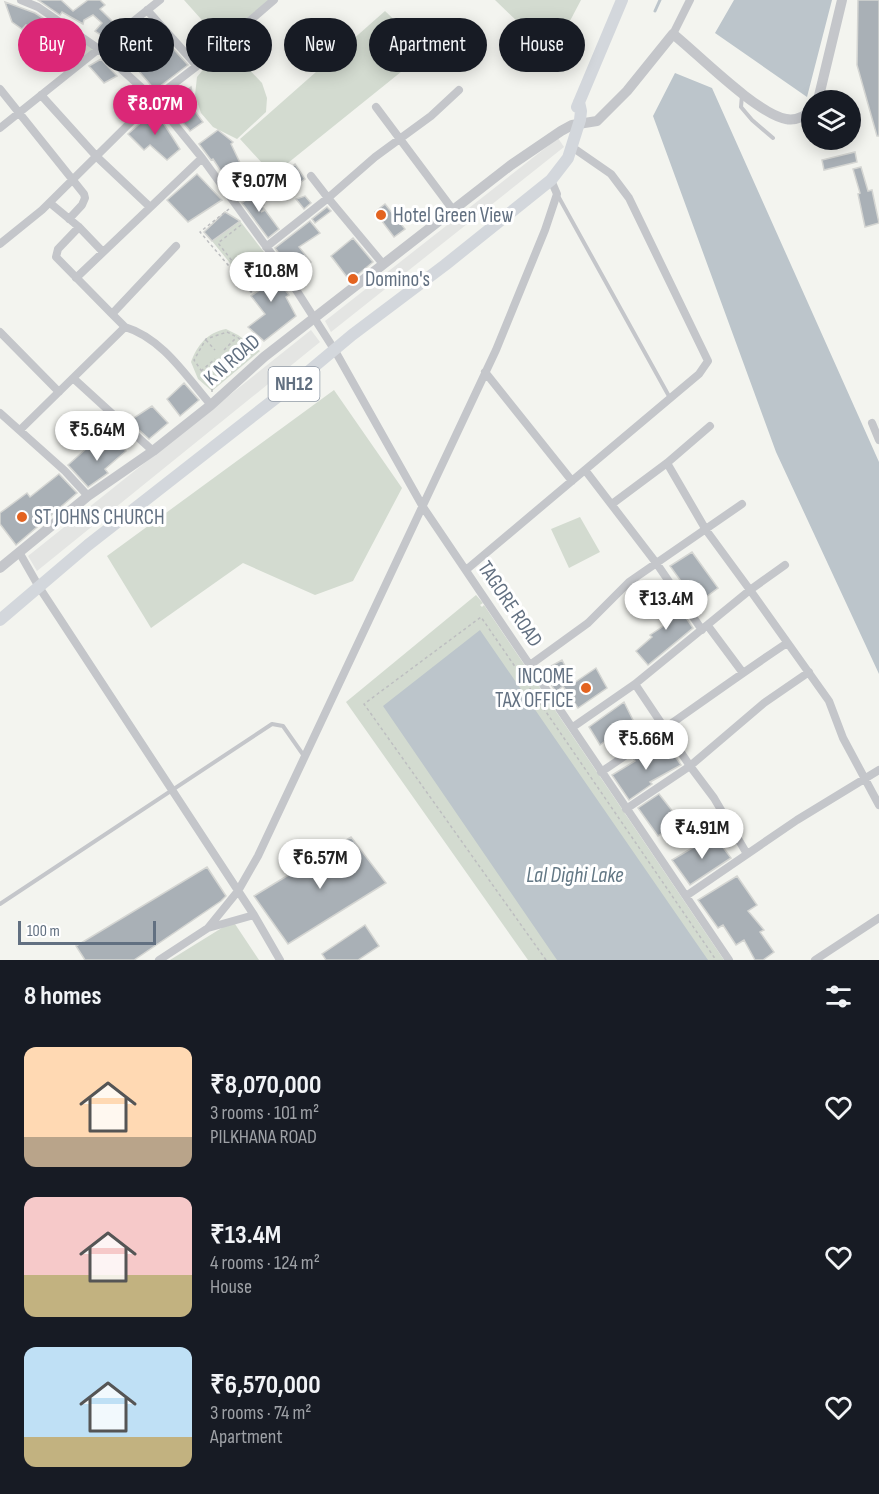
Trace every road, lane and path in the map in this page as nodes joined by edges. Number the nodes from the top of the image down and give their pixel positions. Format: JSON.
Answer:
{"nodes":[{"id":1,"x":21,"y":0,"type":"edge"},
{"id":2,"x":160,"y":0,"type":"edge"},
{"id":3,"x":274,"y":0,"type":"edge"},
{"id":4,"x":622,"y":0,"type":"edge"},
{"id":5,"x":690,"y":0,"type":"edge"},
{"id":6,"x":842,"y":0,"type":"edge"},
{"id":7,"x":147,"y":10,"type":"junction"},
{"id":8,"x":137,"y":18,"type":"edge"},
{"id":9,"x":253,"y":18,"type":"edge"},
{"id":10,"x":673,"y":33,"type":"junction"},
{"id":11,"x":98,"y":48,"type":"edge"},
{"id":12,"x":98,"y":50,"type":"edge"},
{"id":13,"x":186,"y":54,"type":"edge"},
{"id":14,"x":124,"y":72,"type":"edge"},
{"id":15,"x":189,"y":72,"type":"edge"},
{"id":16,"x":0,"y":89,"type":"edge"},
{"id":17,"x":459,"y":90,"type":"dead end"},
{"id":18,"x":820,"y":90,"type":"edge"},
{"id":19,"x":743,"y":93,"type":"junction"},
{"id":20,"x":41,"y":95,"type":"junction"},
{"id":21,"x":154,"y":99,"type":"junction"},
{"id":22,"x":376,"y":107,"type":"dead end"},
{"id":23,"x":19,"y":113,"type":"junction"},
{"id":24,"x":801,"y":117,"type":"edge"},
{"id":25,"x":576,"y":124,"type":"junction"},
{"id":26,"x":0,"y":128,"type":"edge"},
{"id":27,"x":399,"y":138,"type":"junction"},
{"id":28,"x":772,"y":138,"type":"dead end"},
{"id":29,"x":572,"y":143,"type":"junction"},
{"id":30,"x":97,"y":157,"type":"junction"},
{"id":31,"x":202,"y":159,"type":"junction"},
{"id":32,"x":311,"y":176,"type":"dead end"},
{"id":33,"x":73,"y":180,"type":"junction"},
{"id":34,"x":551,"y":180,"type":"junction"},
{"id":35,"x":557,"y":194,"type":"junction"},
{"id":36,"x":328,"y":198,"type":"junction"},
{"id":37,"x":50,"y":203,"type":"junction"},
{"id":38,"x":234,"y":204,"type":"junction"},
{"id":39,"x":150,"y":207,"type":"junction"},
{"id":40,"x":453,"y":210,"type":"junction"},
{"id":41,"x":69,"y":219,"type":"junction"},
{"id":42,"x":241,"y":225,"type":"dead end"},
{"id":43,"x":79,"y":227,"type":"junction"},
{"id":44,"x":0,"y":244,"type":"edge"},
{"id":45,"x":176,"y":246,"type":"dead end"},
{"id":46,"x":266,"y":247,"type":"junction"},
{"id":47,"x":103,"y":252,"type":"junction"},
{"id":48,"x":267,"y":262,"type":"dead end"},
{"id":49,"x":383,"y":264,"type":"junction"},
{"id":50,"x":284,"y":272,"type":"junction"},
{"id":51,"x":76,"y":278,"type":"junction"},
{"id":52,"x":112,"y":314,"type":"junction"},
{"id":53,"x":313,"y":318,"type":"junction"},
{"id":54,"x":124,"y":327,"type":"junction"},
{"id":55,"x":0,"y":332,"type":"edge"},
{"id":56,"x":237,"y":337,"type":"junction"},
{"id":57,"x":206,"y":339,"type":"junction"},
{"id":58,"x":334,"y":349,"type":"junction"},
{"id":59,"x":215,"y":350,"type":"dead end"},
{"id":60,"x":224,"y":350,"type":"dead end"},
{"id":61,"x":264,"y":357,"type":"junction"},
{"id":62,"x":215,"y":359,"type":"dead end"},
{"id":63,"x":225,"y":360,"type":"dead end"},
{"id":64,"x":201,"y":372,"type":"junction"},
{"id":65,"x":485,"y":372,"type":"junction"},
{"id":66,"x":73,"y":378,"type":"junction"},
{"id":67,"x":212,"y":386,"type":"junction"},
{"id":68,"x":59,"y":392,"type":"junction"},
{"id":69,"x":670,"y":398,"type":"junction"},
{"id":70,"x":211,"y":405,"type":"junction"},
{"id":71,"x":0,"y":413,"type":"edge"},
{"id":72,"x":872,"y":423,"type":"dead end"},
{"id":73,"x":710,"y":426,"type":"dead end"},
{"id":74,"x":20,"y":430,"type":"junction"},
{"id":75,"x":879,"y":440,"type":"edge"},
{"id":76,"x":153,"y":451,"type":"junction"},
{"id":77,"x":667,"y":463,"type":"junction"},
{"id":78,"x":585,"y":470,"type":"junction"},
{"id":79,"x":572,"y":481,"type":"junction"},
{"id":80,"x":88,"y":496,"type":"junction"},
{"id":81,"x":612,"y":504,"type":"junction"},
{"id":82,"x":742,"y":504,"type":"dead end"},
{"id":83,"x":423,"y":507,"type":"junction"},
{"id":84,"x":706,"y":530,"type":"junction"},
{"id":85,"x":19,"y":552,"type":"junction"},
{"id":86,"x":657,"y":564,"type":"junction"},
{"id":87,"x":786,"y":565,"type":"dead end"},
{"id":88,"x":0,"y":568,"type":"edge"},
{"id":89,"x":466,"y":570,"type":"junction"},
{"id":90,"x":39,"y":587,"type":"junction"},
{"id":91,"x":750,"y":590,"type":"junction"},
{"id":92,"x":0,"y":620,"type":"edge"},
{"id":93,"x":705,"y":628,"type":"junction"},
{"id":94,"x":787,"y":643,"type":"junction"},
{"id":95,"x":530,"y":665,"type":"junction"},
{"id":96,"x":809,"y":672,"type":"junction"},
{"id":97,"x":743,"y":673,"type":"junction"},
{"id":98,"x":635,"y":684,"type":"junction"},
{"id":99,"x":573,"y":728,"type":"junction"},
{"id":100,"x":667,"y":728,"type":"junction"},
{"id":101,"x":304,"y":757,"type":"junction"},
{"id":102,"x":690,"y":765,"type":"junction"},
{"id":103,"x":879,"y":770,"type":"edge"},
{"id":104,"x":601,"y":772,"type":"junction"},
{"id":105,"x":865,"y":778,"type":"junction"},
{"id":106,"x":172,"y":789,"type":"junction"},
{"id":107,"x":879,"y":805,"type":"edge"},
{"id":108,"x":626,"y":808,"type":"junction"},
{"id":109,"x":747,"y":854,"type":"junction"},
{"id":110,"x":238,"y":891,"type":"junction"},
{"id":111,"x":686,"y":896,"type":"junction"},
{"id":112,"x":0,"y":904,"type":"edge"},
{"id":113,"x":254,"y":915,"type":"junction"},
{"id":114,"x":879,"y":918,"type":"edge"},
{"id":115,"x":208,"y":928,"type":"junction"},
{"id":116,"x":159,"y":960,"type":"edge"},
{"id":117,"x":280,"y":960,"type":"edge"},
{"id":118,"x":546,"y":960,"type":"edge"},
{"id":119,"x":716,"y":960,"type":"edge"},
{"id":120,"x":729,"y":960,"type":"edge"},
{"id":121,"x":815,"y":960,"type":"edge"}],
"edges":[{"from":1,"to":11,"type":"street","name":"TAGORE ROAD"},
{"from":2,"to":7,"type":"street"},
{"from":3,"to":9,"type":"street"},
{"from":4,"to":25,"type":"main road","number":"NH12"},
{"from":5,"to":10,"type":"street"},
{"from":6,"to":18,"type":"street"},
{"from":7,"to":8,"type":"street"},
{"from":7,"to":13,"type":"street"},
{"from":10,"to":19,"type":"street"},
{"from":10,"to":25,"type":"street","name":"K N ROAD"},
{"from":12,"to":20,"type":"street"},
{"from":14,"to":21,"type":"street","name":"TAGORE ROAD"},
{"from":15,"to":21,"type":"street"},
{"from":16,"to":23,"type":"street"},
{"from":17,"to":27,"type":"street"},
{"from":19,"to":24,"type":"street"},
{"from":19,"to":28,"type":"lane"},
{"from":20,"to":23,"type":"street"},
{"from":20,"to":30,"type":"street"},
{"from":21,"to":30,"type":"street"},
{"from":21,"to":31,"type":"street","name":"TAGORE ROAD"},
{"from":22,"to":27,"type":"street"},
{"from":23,"to":26,"type":"street"},
{"from":23,"to":33,"type":"street"},
{"from":25,"to":29,"type":"main road","number":"NH12"},
{"from":25,"to":40,"type":"street","name":"K N ROAD"},
{"from":27,"to":36,"type":"street"},
{"from":27,"to":40,"type":"street"},
{"from":29,"to":34,"type":"main road","number":"NH12"},
{"from":29,"to":69,"type":"street"},
{"from":30,"to":33,"type":"street"},
{"from":30,"to":39,"type":"street"},
{"from":31,"to":38,"type":"street","name":"TAGORE ROAD"},
{"from":31,"to":39,"type":"street"},
{"from":32,"to":36,"type":"street"},
{"from":33,"to":37,"type":"street"},
{"from":33,"to":41,"type":"street"},
{"from":34,"to":35,"type":"street"},
{"from":34,"to":58,"type":"main road","number":"NH12"},
{"from":35,"to":65,"type":"street"},
{"from":35,"to":69,"type":"lane"},
{"from":36,"to":46,"type":"street"},
{"from":36,"to":49,"type":"street"},
{"from":37,"to":41,"type":"street"},
{"from":37,"to":44,"type":"street"},
{"from":38,"to":46,"type":"street","name":"TAGORE ROAD"},
{"from":38,"to":50,"type":"path"},
{"from":39,"to":47,"type":"street"},
{"from":40,"to":49,"type":"street","name":"K N ROAD"},
{"from":41,"to":43,"type":"street"},
{"from":42,"to":48,"type":"path"},
{"from":43,"to":47,"type":"street"},
{"from":43,"to":51,"type":"street"},
{"from":45,"to":52,"type":"street"},
{"from":46,"to":50,"type":"street","name":"TAGORE ROAD"},
{"from":47,"to":51,"type":"street"},
{"from":49,"to":53,"type":"street","name":"K N ROAD"},
{"from":50,"to":53,"type":"street","name":"TAGORE ROAD"},
{"from":51,"to":52,"type":"street"},
{"from":52,"to":54,"type":"street"},
{"from":53,"to":58,"type":"street","name":"TAGORE ROAD"},
{"from":53,"to":61,"type":"street","name":"K N ROAD"},
{"from":54,"to":66,"type":"street"},
{"from":54,"to":70,"type":"street"},
{"from":55,"to":68,"type":"street"},
{"from":56,"to":57,"type":"path"},
{"from":56,"to":60,"type":"path"},
{"from":56,"to":61,"type":"path"},
{"from":57,"to":59,"type":"path"},
{"from":57,"to":64,"type":"path"},
{"from":58,"to":83,"type":"street","name":"TAGORE ROAD"},
{"from":58,"to":90,"type":"main road","number":"NH12"},
{"from":61,"to":70,"type":"street","name":"K N ROAD"},
{"from":62,"to":64,"type":"path"},
{"from":63,"to":67,"type":"path"},
{"from":64,"to":67,"type":"path"},
{"from":65,"to":79,"type":"street"},
{"from":65,"to":83,"type":"street"},
{"from":66,"to":68,"type":"street"},
{"from":66,"to":76,"type":"street"},
{"from":67,"to":70,"type":"path"},
{"from":68,"to":74,"type":"street"},
{"from":69,"to":78,"type":"street"},
{"from":70,"to":76,"type":"street","name":"K N ROAD"},
{"from":71,"to":74,"type":"street"},
{"from":72,"to":75,"type":"street"},
{"from":73,"to":77,"type":"street"},
{"from":74,"to":80,"type":"street"},
{"from":76,"to":80,"type":"street","name":"K N ROAD"},
{"from":77,"to":81,"type":"street"},
{"from":77,"to":84,"type":"street"},
{"from":78,"to":79,"type":"street"},
{"from":78,"to":81,"type":"street"},
{"from":79,"to":89,"type":"street"},
{"from":80,"to":85,"type":"street","name":"K N ROAD"},
{"from":81,"to":86,"type":"street"},
{"from":82,"to":84,"type":"street"},
{"from":83,"to":89,"type":"street","name":"TAGORE ROAD"},
{"from":83,"to":101,"type":"street"},
{"from":84,"to":86,"type":"street"},
{"from":84,"to":91,"type":"street"},
{"from":85,"to":88,"type":"street","name":"K N ROAD"},
{"from":85,"to":90,"type":"street"},
{"from":86,"to":93,"type":"street"},
{"from":86,"to":95,"type":"street"},
{"from":87,"to":91,"type":"street"},
{"from":89,"to":95,"type":"street","name":"TAGORE ROAD"},
{"from":90,"to":92,"type":"main road","number":"NH12"},
{"from":90,"to":106,"type":"street"},
{"from":91,"to":93,"type":"street"},
{"from":91,"to":94,"type":"street"},
{"from":93,"to":97,"type":"street"},
{"from":93,"to":98,"type":"street"},
{"from":94,"to":96,"type":"street"},
{"from":94,"to":97,"type":"street"},
{"from":95,"to":99,"type":"street","name":"TAGORE ROAD"},
{"from":96,"to":102,"type":"street"},
{"from":96,"to":105,"type":"street"},
{"from":97,"to":100,"type":"street"},
{"from":98,"to":99,"type":"street"},
{"from":98,"to":100,"type":"street"},
{"from":99,"to":104,"type":"street","name":"TAGORE ROAD"},
{"from":100,"to":102,"type":"street"},
{"from":100,"to":104,"type":"street"},
{"from":101,"to":106,"type":"lane"},
{"from":101,"to":110,"type":"street"},
{"from":102,"to":108,"type":"street"},
{"from":102,"to":109,"type":"street"},
{"from":103,"to":105,"type":"street"},
{"from":104,"to":108,"type":"street","name":"TAGORE ROAD"},
{"from":105,"to":107,"type":"street"},
{"from":105,"to":109,"type":"street"},
{"from":106,"to":110,"type":"street"},
{"from":106,"to":112,"type":"lane"},
{"from":108,"to":111,"type":"street","name":"TAGORE ROAD"},
{"from":109,"to":111,"type":"street"},
{"from":110,"to":113,"type":"street"},
{"from":110,"to":115,"type":"street"},
{"from":111,"to":120,"type":"street","name":"TAGORE ROAD"},
{"from":113,"to":115,"type":"street"},
{"from":113,"to":117,"type":"street"},
{"from":114,"to":121,"type":"street"},
{"from":115,"to":116,"type":"street"},
{"from":118,"to":119,"type":"path"}]}
